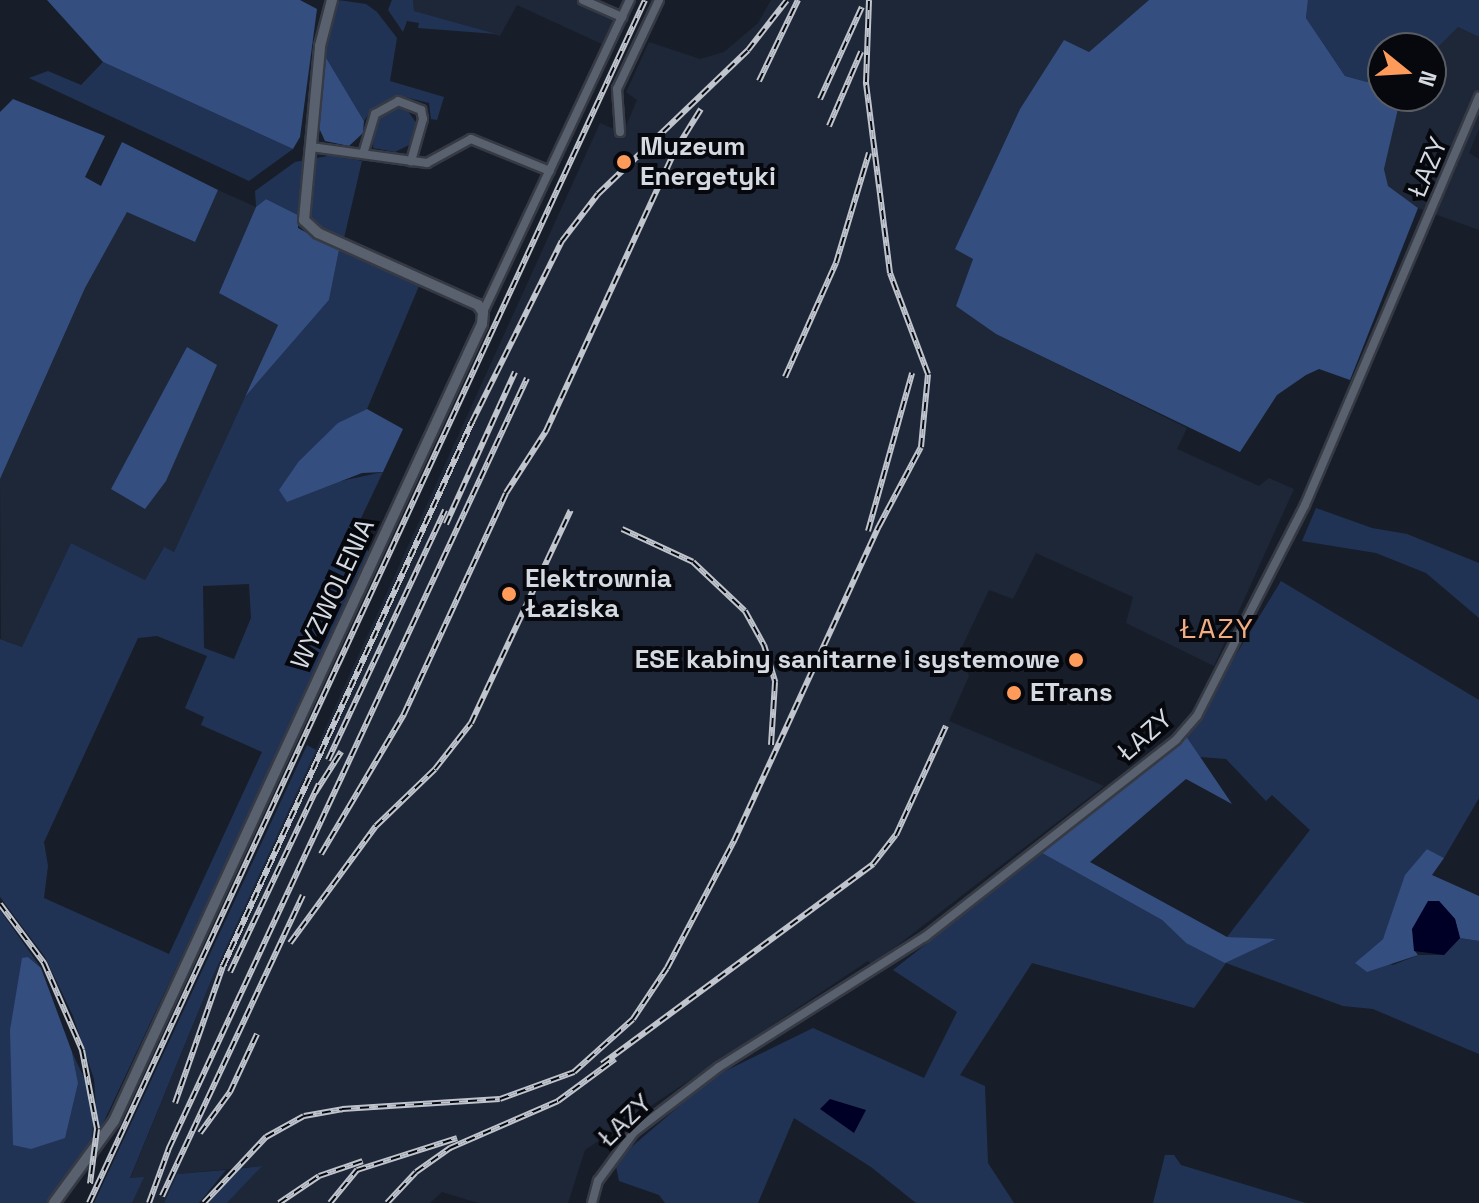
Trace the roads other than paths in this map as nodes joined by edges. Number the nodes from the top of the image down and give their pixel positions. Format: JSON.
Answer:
{"nodes":[{"id":1,"x":332,"y":0,"type":"edge"},
{"id":2,"x":583,"y":0,"type":"edge"},
{"id":3,"x":630,"y":0,"type":"edge"},
{"id":4,"x":659,"y":0,"type":"edge"},
{"id":5,"x":622,"y":17,"type":"junction"},
{"id":6,"x":1479,"y":97,"type":"edge"},
{"id":7,"x":620,"y":132,"type":"dead end"},
{"id":8,"x":311,"y":147,"type":"junction"},
{"id":9,"x":363,"y":154,"type":"junction"},
{"id":10,"x":411,"y":161,"type":"junction"},
{"id":11,"x":550,"y":171,"type":"junction"},
{"id":12,"x":483,"y":312,"type":"junction"},
{"id":13,"x":54,"y":1203,"type":"edge"},
{"id":14,"x":592,"y":1203,"type":"edge"}],
"edges":[{"from":1,"to":8,"type":"street"},
{"from":2,"to":5,"type":"street"},
{"from":3,"to":5,"type":"street"},
{"from":4,"to":7,"type":"street"},
{"from":5,"to":11,"type":"street"},
{"from":6,"to":14,"type":"street","name":"ŁAZY"},
{"from":8,"to":9,"type":"street"},
{"from":8,"to":12,"type":"street"},
{"from":9,"to":10,"type":"street"},
{"from":9,"to":10,"type":"street"},
{"from":10,"to":11,"type":"street"},
{"from":11,"to":12,"type":"street"},
{"from":12,"to":13,"type":"street","name":"WYZWOLENIA"}]}
